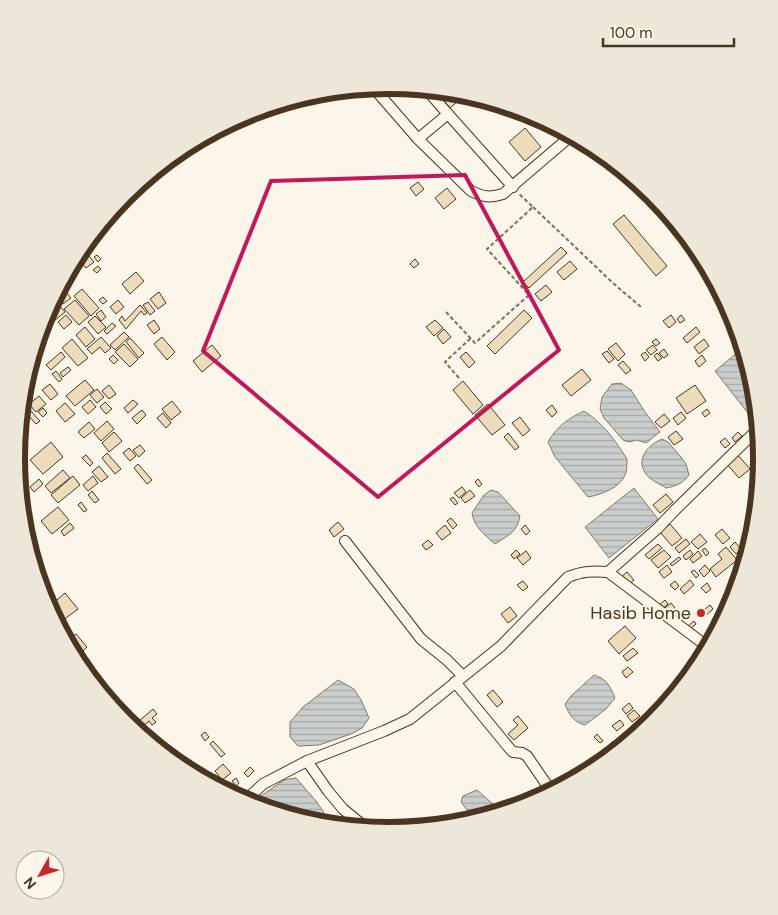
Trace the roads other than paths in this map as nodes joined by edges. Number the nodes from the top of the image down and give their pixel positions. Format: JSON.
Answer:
{"nodes":[{"id":1,"x":379,"y":94,"type":"edge"},
{"id":2,"x":432,"y":96,"type":"edge"},
{"id":3,"x":448,"y":114,"type":"junction"},
{"id":4,"x":418,"y":139,"type":"junction"},
{"id":5,"x":567,"y":140,"type":"edge"},
{"id":6,"x":513,"y":187,"type":"junction"},
{"id":7,"x":752,"y":435,"type":"edge"},
{"id":8,"x":345,"y":540,"type":"dead end"},
{"id":9,"x":608,"y":572,"type":"junction"},
{"id":10,"x":702,"y":643,"type":"edge"},
{"id":11,"x":459,"y":679,"type":"junction"},
{"id":12,"x":307,"y":761,"type":"junction"},
{"id":13,"x":548,"y":785,"type":"edge"},
{"id":14,"x":252,"y":795,"type":"edge"},
{"id":15,"x":356,"y":820,"type":"edge"}],
"edges":[{"from":1,"to":4,"type":"street"},
{"from":2,"to":3,"type":"street"},
{"from":3,"to":4,"type":"street"},
{"from":3,"to":6,"type":"street"},
{"from":4,"to":6,"type":"street"},
{"from":5,"to":6,"type":"street"},
{"from":7,"to":9,"type":"street"},
{"from":8,"to":11,"type":"street"},
{"from":9,"to":10,"type":"street"},
{"from":9,"to":11,"type":"street"},
{"from":11,"to":12,"type":"street"},
{"from":11,"to":13,"type":"street"},
{"from":12,"to":14,"type":"street"},
{"from":12,"to":15,"type":"street"}]}
